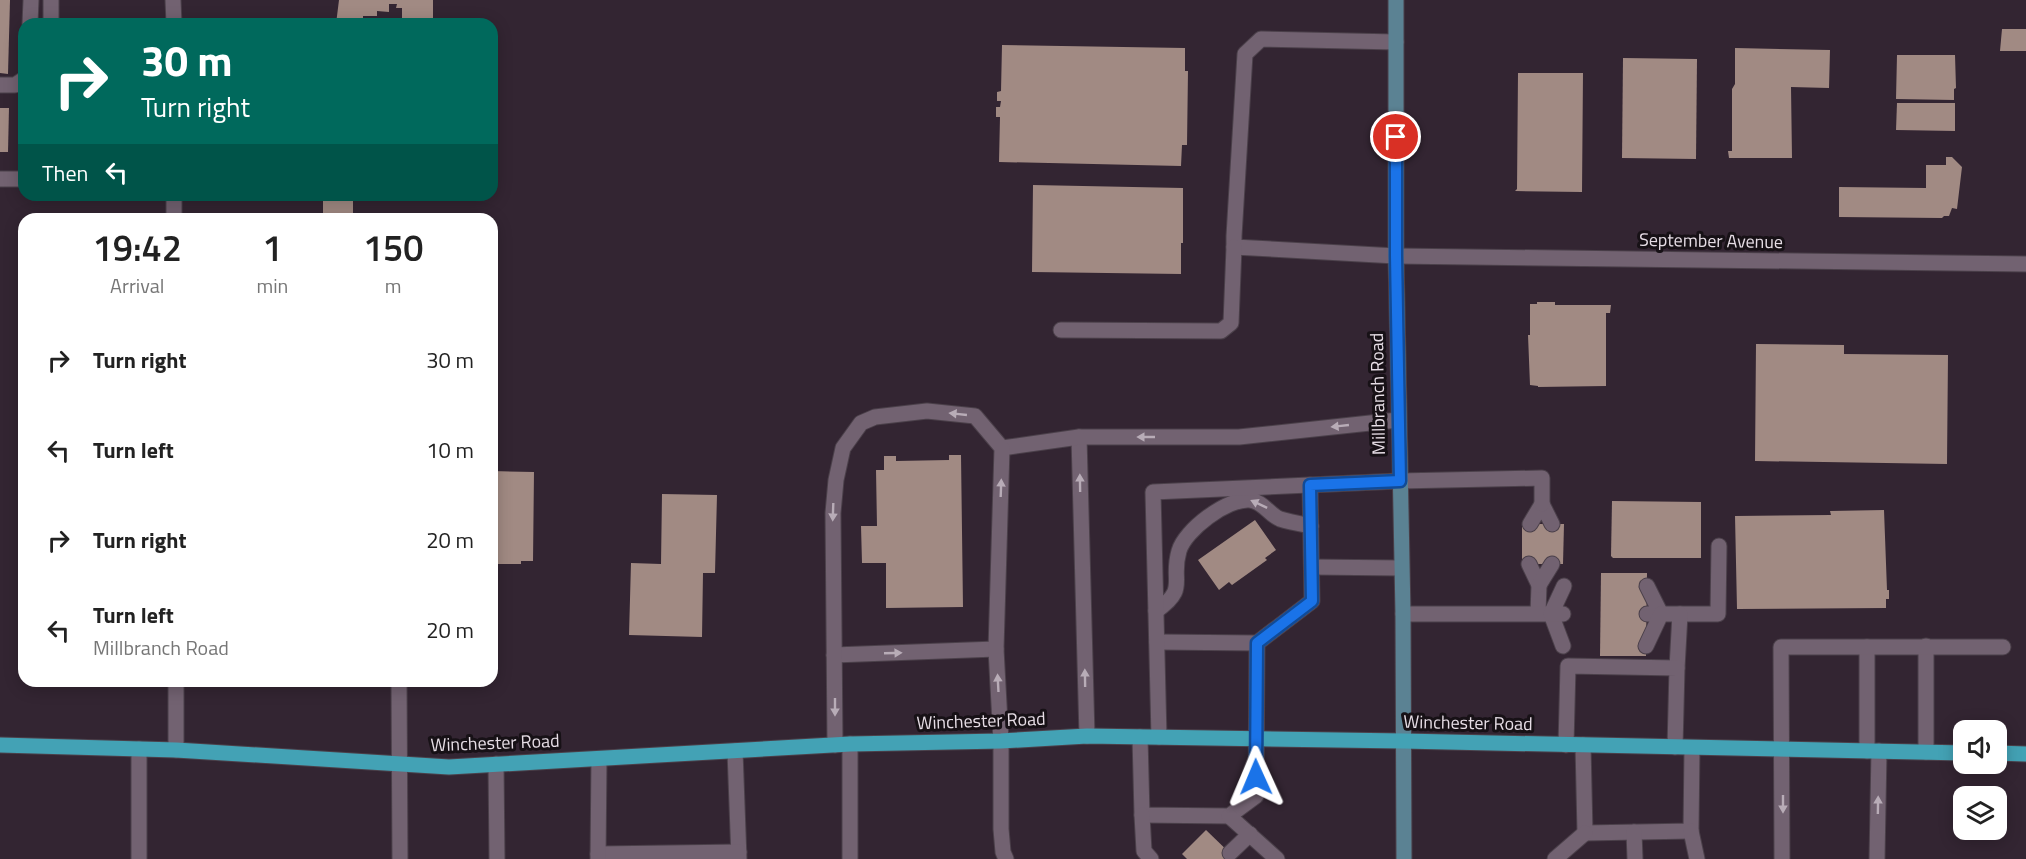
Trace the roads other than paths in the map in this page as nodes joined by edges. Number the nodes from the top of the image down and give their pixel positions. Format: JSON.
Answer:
{"nodes":[{"id":1,"x":31,"y":0,"type":"edge"},
{"id":2,"x":51,"y":0,"type":"edge"},
{"id":3,"x":173,"y":0,"type":"edge"},
{"id":4,"x":1396,"y":0,"type":"edge"},
{"id":5,"x":30,"y":18,"type":"edge"},
{"id":6,"x":51,"y":18,"type":"edge"},
{"id":7,"x":174,"y":18,"type":"edge"},
{"id":8,"x":1396,"y":42,"type":"junction"},
{"id":9,"x":18,"y":83,"type":"edge"},
{"id":10,"x":0,"y":85,"type":"edge"},
{"id":11,"x":0,"y":179,"type":"edge"},
{"id":12,"x":18,"y":179,"type":"edge"},
{"id":13,"x":1234,"y":247,"type":"junction"},
{"id":14,"x":1396,"y":256,"type":"junction"},
{"id":15,"x":2026,"y":264,"type":"edge"},
{"id":16,"x":1061,"y":330,"type":"dead end"},
{"id":17,"x":1398,"y":420,"type":"junction"},
{"id":18,"x":1079,"y":437,"type":"junction"},
{"id":19,"x":1002,"y":448,"type":"junction"},
{"id":20,"x":1400,"y":481,"type":"junction"},
{"id":21,"x":1310,"y":485,"type":"junction"},
{"id":22,"x":1542,"y":504,"type":"junction"},
{"id":23,"x":1530,"y":524,"type":"dead end"},
{"id":24,"x":1552,"y":524,"type":"dead end"},
{"id":25,"x":1311,"y":526,"type":"junction"},
{"id":26,"x":1719,"y":546,"type":"dead end"},
{"id":27,"x":1529,"y":564,"type":"dead end"},
{"id":28,"x":1552,"y":564,"type":"dead end"},
{"id":29,"x":1312,"y":567,"type":"junction"},
{"id":30,"x":1401,"y":568,"type":"junction"},
{"id":31,"x":1539,"y":585,"type":"junction"},
{"id":32,"x":1564,"y":586,"type":"dead end"},
{"id":33,"x":1647,"y":586,"type":"dead end"},
{"id":34,"x":1156,"y":611,"type":"junction"},
{"id":35,"x":1403,"y":614,"type":"junction"},
{"id":36,"x":1551,"y":614,"type":"junction"},
{"id":37,"x":1654,"y":614,"type":"junction"},
{"id":38,"x":1680,"y":614,"type":"junction"},
{"id":39,"x":1157,"y":642,"type":"junction"},
{"id":40,"x":1257,"y":643,"type":"junction"},
{"id":41,"x":1563,"y":646,"type":"dead end"},
{"id":42,"x":1646,"y":646,"type":"dead end"},
{"id":43,"x":1926,"y":646,"type":"junction"},
{"id":44,"x":1867,"y":647,"type":"junction"},
{"id":45,"x":2003,"y":647,"type":"dead end"},
{"id":46,"x":996,"y":649,"type":"junction"},
{"id":47,"x":834,"y":655,"type":"junction"},
{"id":48,"x":1677,"y":668,"type":"junction"},
{"id":49,"x":176,"y":687,"type":"edge"},
{"id":50,"x":399,"y":687,"type":"edge"},
{"id":51,"x":1087,"y":736,"type":"junction"},
{"id":52,"x":1140,"y":737,"type":"junction"},
{"id":53,"x":1159,"y":737,"type":"junction"},
{"id":54,"x":1255,"y":738,"type":"junction"},
{"id":55,"x":1000,"y":741,"type":"junction"},
{"id":56,"x":1403,"y":741,"type":"junction"},
{"id":57,"x":0,"y":745,"type":"edge"},
{"id":58,"x":842,"y":745,"type":"junction"},
{"id":59,"x":1566,"y":745,"type":"junction"},
{"id":60,"x":1583,"y":745,"type":"junction"},
{"id":61,"x":1675,"y":747,"type":"junction"},
{"id":62,"x":1692,"y":748,"type":"junction"},
{"id":63,"x":139,"y":749,"type":"junction"},
{"id":64,"x":176,"y":750,"type":"junction"},
{"id":65,"x":1783,"y":750,"type":"junction"},
{"id":66,"x":735,"y":751,"type":"junction"},
{"id":67,"x":1873,"y":751,"type":"junction"},
{"id":68,"x":1926,"y":752,"type":"junction"},
{"id":69,"x":1953,"y":753,"type":"edge"},
{"id":70,"x":2007,"y":753,"type":"edge"},
{"id":71,"x":2026,"y":754,"type":"edge"},
{"id":72,"x":599,"y":759,"type":"junction"},
{"id":73,"x":398,"y":764,"type":"junction"},
{"id":74,"x":496,"y":764,"type":"junction"},
{"id":75,"x":1142,"y":814,"type":"junction"},
{"id":76,"x":1230,"y":816,"type":"junction"},
{"id":77,"x":1691,"y":831,"type":"junction"},
{"id":78,"x":1634,"y":832,"type":"junction"},
{"id":79,"x":1585,"y":833,"type":"junction"},
{"id":80,"x":1250,"y":834,"type":"junction"},
{"id":81,"x":1230,"y":853,"type":"dead end"},
{"id":82,"x":739,"y":855,"type":"edge"},
{"id":83,"x":598,"y":857,"type":"edge"},
{"id":84,"x":139,"y":859,"type":"edge"},
{"id":85,"x":400,"y":859,"type":"edge"},
{"id":86,"x":497,"y":859,"type":"edge"},
{"id":87,"x":850,"y":859,"type":"edge"},
{"id":88,"x":1006,"y":859,"type":"edge"},
{"id":89,"x":1151,"y":859,"type":"edge"},
{"id":90,"x":1277,"y":859,"type":"edge"},
{"id":91,"x":1404,"y":859,"type":"edge"},
{"id":92,"x":1555,"y":859,"type":"edge"},
{"id":93,"x":1635,"y":859,"type":"edge"},
{"id":94,"x":1697,"y":859,"type":"edge"},
{"id":95,"x":1782,"y":859,"type":"edge"},
{"id":96,"x":1876,"y":859,"type":"edge"}],
"edges":[{"from":1,"to":5,"type":"street"},
{"from":2,"to":6,"type":"street"},
{"from":3,"to":7,"type":"street"},
{"from":4,"to":8,"type":"main road","name":"Millbranch Road"},
{"from":8,"to":13,"type":"street"},
{"from":8,"to":14,"type":"main road","name":"Millbranch Road"},
{"from":9,"to":10,"type":"street"},
{"from":11,"to":12,"type":"street"},
{"from":13,"to":14,"type":"street","name":"September Avenue"},
{"from":13,"to":16,"type":"street"},
{"from":14,"to":15,"type":"street","name":"September Avenue"},
{"from":14,"to":17,"type":"main road","name":"Millbranch Road"},
{"from":17,"to":18,"type":"street","one_way":true},
{"from":17,"to":20,"type":"main road","name":"Millbranch Road"},
{"from":18,"to":19,"type":"street"},
{"from":51,"to":18,"type":"street","one_way":true},
{"from":46,"to":19,"type":"street","one_way":true},
{"from":19,"to":47,"type":"street","one_way":true},
{"from":20,"to":21,"type":"street"},
{"from":20,"to":22,"type":"street"},
{"from":20,"to":30,"type":"main road","name":"Millbranch Road"},
{"from":21,"to":25,"type":"street"},
{"from":21,"to":34,"type":"street"},
{"from":22,"to":23,"type":"street"},
{"from":22,"to":24,"type":"street"},
{"from":25,"to":29,"type":"street"},
{"from":25,"to":34,"type":"street","one_way":true},
{"from":26,"to":38,"type":"street"},
{"from":27,"to":31,"type":"street"},
{"from":28,"to":31,"type":"street"},
{"from":29,"to":30,"type":"street"},
{"from":29,"to":40,"type":"street"},
{"from":30,"to":35,"type":"main road","name":"Millbranch Road"},
{"from":31,"to":36,"type":"street"},
{"from":32,"to":36,"type":"street"},
{"from":33,"to":37,"type":"street"},
{"from":34,"to":39,"type":"street"},
{"from":35,"to":36,"type":"street"},
{"from":35,"to":56,"type":"main road","name":"Millbranch Road"},
{"from":36,"to":41,"type":"street"},
{"from":37,"to":38,"type":"street"},
{"from":37,"to":42,"type":"street"},
{"from":38,"to":48,"type":"street"},
{"from":39,"to":40,"type":"street"},
{"from":39,"to":53,"type":"street"},
{"from":40,"to":54,"type":"street"},
{"from":43,"to":44,"type":"street"},
{"from":43,"to":45,"type":"street"},
{"from":43,"to":68,"type":"street"},
{"from":44,"to":65,"type":"street"},
{"from":44,"to":67,"type":"street"},
{"from":47,"to":46,"type":"street","one_way":true},
{"from":55,"to":46,"type":"street","one_way":true},
{"from":47,"to":58,"type":"street","one_way":true},
{"from":48,"to":59,"type":"street"},
{"from":48,"to":61,"type":"street"},
{"from":49,"to":64,"type":"street"},
{"from":50,"to":73,"type":"street"},
{"from":51,"to":52,"type":"main road","name":"Winchester Road"},
{"from":51,"to":55,"type":"main road","name":"Winchester Road"},
{"from":52,"to":53,"type":"main road","name":"Winchester Road"},
{"from":52,"to":75,"type":"street"},
{"from":53,"to":54,"type":"main road","name":"Winchester Road"},
{"from":54,"to":56,"type":"main road","name":"Winchester Road"},
{"from":54,"to":76,"type":"street"},
{"from":55,"to":58,"type":"main road","name":"Winchester Road"},
{"from":55,"to":88,"type":"street"},
{"from":56,"to":59,"type":"main road","name":"Winchester Road"},
{"from":56,"to":91,"type":"main road","name":"Millbranch Road"},
{"from":57,"to":63,"type":"main road","name":"Winchester Road"},
{"from":58,"to":66,"type":"main road","name":"Winchester Road"},
{"from":58,"to":87,"type":"street"},
{"from":59,"to":60,"type":"main road","name":"Winchester Road"},
{"from":60,"to":61,"type":"main road","name":"Winchester Road"},
{"from":60,"to":79,"type":"street"},
{"from":61,"to":62,"type":"main road","name":"Winchester Road"},
{"from":62,"to":65,"type":"main road","name":"Winchester Road"},
{"from":62,"to":77,"type":"street"},
{"from":63,"to":64,"type":"main road","name":"Winchester Road"},
{"from":63,"to":84,"type":"street"},
{"from":64,"to":73,"type":"main road","name":"Winchester Road"},
{"from":65,"to":67,"type":"main road","name":"Winchester Road"},
{"from":65,"to":95,"type":"street","one_way":true},
{"from":66,"to":72,"type":"main road","name":"Winchester Road"},
{"from":66,"to":82,"type":"street"},
{"from":67,"to":68,"type":"main road","name":"Winchester Road"},
{"from":96,"to":67,"type":"street","one_way":true},
{"from":68,"to":69,"type":"main road","name":"Winchester Road"},
{"from":70,"to":71,"type":"main road"},
{"from":72,"to":74,"type":"main road","name":"Winchester Road"},
{"from":72,"to":83,"type":"street"},
{"from":73,"to":74,"type":"main road","name":"Winchester Road"},
{"from":73,"to":85,"type":"street"},
{"from":74,"to":86,"type":"street"},
{"from":75,"to":76,"type":"street"},
{"from":75,"to":89,"type":"street"},
{"from":76,"to":80,"type":"street"},
{"from":77,"to":78,"type":"street"},
{"from":77,"to":94,"type":"street"},
{"from":78,"to":79,"type":"street"},
{"from":78,"to":93,"type":"street"},
{"from":79,"to":92,"type":"street"},
{"from":80,"to":81,"type":"street"},
{"from":80,"to":90,"type":"street"},
{"from":82,"to":83,"type":"street"}]}
